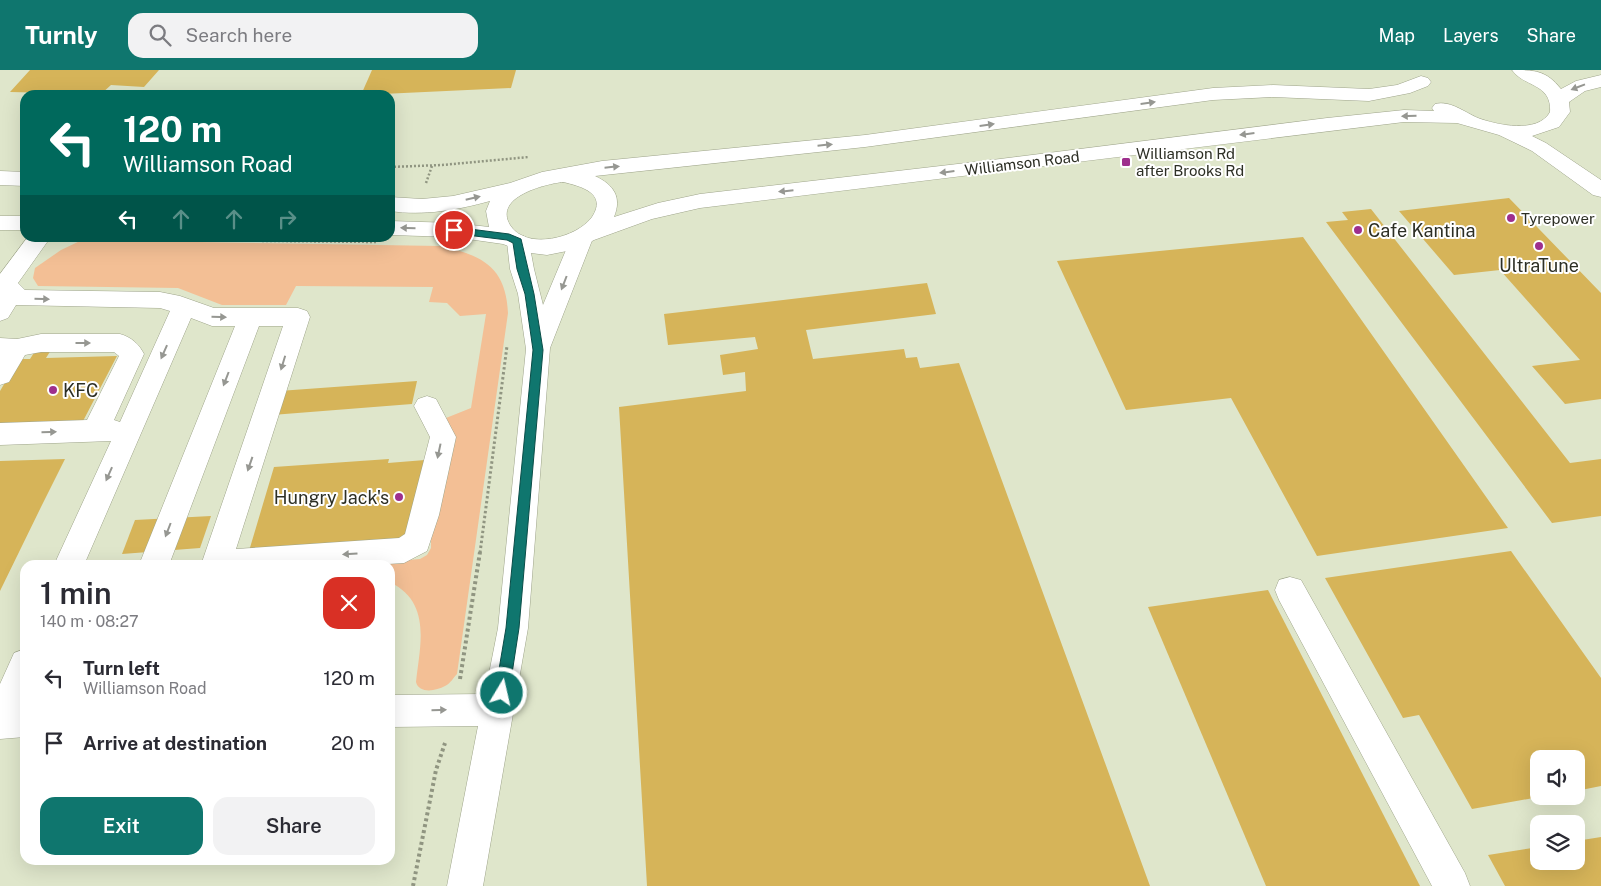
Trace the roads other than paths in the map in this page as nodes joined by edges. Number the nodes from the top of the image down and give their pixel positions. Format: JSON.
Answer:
{"nodes":[{"id":1,"x":1521,"y":70,"type":"edge"},
{"id":2,"x":1422,"y":76,"type":"edge"},
{"id":3,"x":1601,"y":81,"type":"edge"},
{"id":4,"x":1457,"y":117,"type":"junction"},
{"id":5,"x":1561,"y":125,"type":"junction"},
{"id":6,"x":1504,"y":130,"type":"junction"},
{"id":7,"x":564,"y":175,"type":"junction"},
{"id":8,"x":0,"y":178,"type":"edge"},
{"id":9,"x":20,"y":179,"type":"edge"},
{"id":10,"x":1598,"y":187,"type":"edge"},
{"id":11,"x":516,"y":188,"type":"junction"},
{"id":12,"x":395,"y":205,"type":"edge"},
{"id":13,"x":0,"y":223,"type":"edge"},
{"id":14,"x":20,"y":229,"type":"edge"},
{"id":15,"x":395,"y":234,"type":"edge"},
{"id":16,"x":587,"y":235,"type":"junction"},
{"id":17,"x":513,"y":239,"type":"junction"},
{"id":18,"x":29,"y":242,"type":"edge"},
{"id":19,"x":6,"y":302,"type":"edge"},
{"id":20,"x":184,"y":307,"type":"junction"},
{"id":21,"x":250,"y":317,"type":"junction"},
{"id":22,"x":8,"y":348,"type":"edge"},
{"id":23,"x":538,"y":350,"type":"junction"},
{"id":24,"x":0,"y":375,"type":"edge"},
{"id":25,"x":427,"y":406,"type":"dead end"},
{"id":26,"x":129,"y":430,"type":"junction"},
{"id":27,"x":95,"y":431,"type":"junction"},
{"id":28,"x":0,"y":434,"type":"edge"},
{"id":29,"x":71,"y":560,"type":"edge"},
{"id":30,"x":156,"y":560,"type":"edge"},
{"id":31,"x":217,"y":560,"type":"edge"},
{"id":32,"x":270,"y":560,"type":"edge"},
{"id":33,"x":1290,"y":590,"type":"dead end"},
{"id":34,"x":20,"y":676,"type":"edge"},
{"id":35,"x":499,"y":710,"type":"junction"},
{"id":36,"x":395,"y":711,"type":"edge"},
{"id":37,"x":20,"y":721,"type":"edge"},
{"id":38,"x":0,"y":722,"type":"edge"},
{"id":39,"x":465,"y":886,"type":"edge"},
{"id":40,"x":1452,"y":886,"type":"edge"}],
"edges":[{"from":1,"to":5,"type":"main road"},
{"from":2,"to":4,"type":"main road"},
{"from":7,"to":2,"type":"main road","one_way":true},
{"from":3,"to":5,"type":"main road","one_way":true},
{"from":4,"to":6,"type":"main road"},
{"from":4,"to":16,"type":"main road","name":"Williamson Road","one_way":true},
{"from":5,"to":6,"type":"main road"},
{"from":5,"to":10,"type":"main road"},
{"from":6,"to":10,"type":"main road"},
{"from":7,"to":11,"type":"main road"},
{"from":7,"to":16,"type":"main road"},
{"from":8,"to":9,"type":"main road"},
{"from":12,"to":11,"type":"main road","one_way":true},
{"from":11,"to":17,"type":"main road"},
{"from":13,"to":14,"type":"main road"},
{"from":17,"to":15,"type":"main road","one_way":true},
{"from":16,"to":17,"type":"main road"},
{"from":16,"to":23,"type":"main road","one_way":true},
{"from":17,"to":23,"type":"main road"},
{"from":18,"to":19,"type":"main road"},
{"from":19,"to":20,"type":"main road","one_way":true},
{"from":20,"to":21,"type":"main road","one_way":true},
{"from":20,"to":26,"type":"main road","one_way":true},
{"from":21,"to":30,"type":"main road","one_way":true},
{"from":21,"to":31,"type":"main road","one_way":true},
{"from":22,"to":24,"type":"main road"},
{"from":22,"to":27,"type":"main road","one_way":true},
{"from":23,"to":35,"type":"main road"},
{"from":25,"to":32,"type":"main road","one_way":true},
{"from":26,"to":27,"type":"main road"},
{"from":26,"to":29,"type":"main road","one_way":true},
{"from":28,"to":27,"type":"main road","one_way":true},
{"from":33,"to":40,"type":"main road"},
{"from":34,"to":38,"type":"main road"},
{"from":36,"to":35,"type":"main road","one_way":true},
{"from":35,"to":39,"type":"main road"},
{"from":37,"to":38,"type":"main road"}]}
